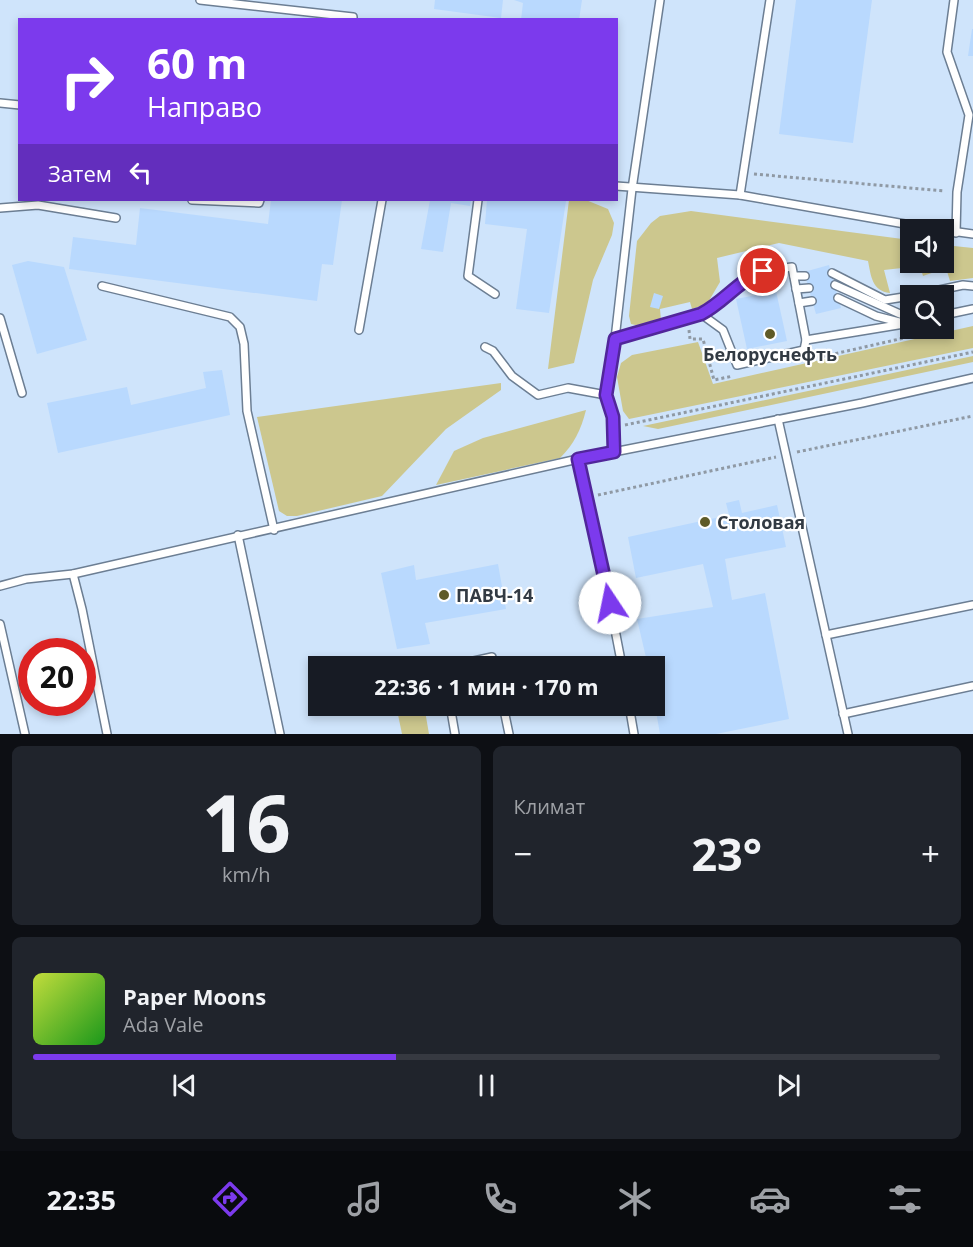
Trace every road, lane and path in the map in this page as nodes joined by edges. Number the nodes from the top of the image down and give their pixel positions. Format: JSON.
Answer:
{"nodes":[{"id":1,"x":200,"y":0,"type":"edge"},
{"id":2,"x":660,"y":0,"type":"edge"},
{"id":3,"x":770,"y":0,"type":"edge"},
{"id":4,"x":954,"y":0,"type":"edge"},
{"id":5,"x":353,"y":18,"type":"edge"},
{"id":6,"x":0,"y":102,"type":"edge"},
{"id":7,"x":18,"y":105,"type":"edge"},
{"id":8,"x":743,"y":173,"type":"junction"},
{"id":9,"x":618,"y":186,"type":"edge"},
{"id":10,"x":632,"y":189,"type":"junction"},
{"id":11,"x":957,"y":192,"type":"junction"},
{"id":12,"x":740,"y":195,"type":"junction"},
{"id":13,"x":214,"y":201,"type":"edge"},
{"id":14,"x":260,"y":201,"type":"edge"},
{"id":15,"x":382,"y":201,"type":"edge"},
{"id":16,"x":478,"y":201,"type":"edge"},
{"id":17,"x":0,"y":208,"type":"edge"},
{"id":18,"x":116,"y":218,"type":"dead end"},
{"id":19,"x":900,"y":223,"type":"edge"},
{"id":20,"x":956,"y":233,"type":"joint"},
{"id":21,"x":973,"y":234,"type":"edge"},
{"id":22,"x":832,"y":273,"type":"dead end"},
{"id":23,"x":794,"y":276,"type":"junction"},
{"id":24,"x":805,"y":276,"type":"dead end"},
{"id":25,"x":835,"y":285,"type":"dead end"},
{"id":26,"x":102,"y":286,"type":"dead end"},
{"id":27,"x":973,"y":286,"type":"edge"},
{"id":28,"x":954,"y":287,"type":"edge"},
{"id":29,"x":809,"y":288,"type":"dead end"},
{"id":30,"x":796,"y":290,"type":"junction"},
{"id":31,"x":495,"y":294,"type":"dead end"},
{"id":32,"x":838,"y":298,"type":"dead end"},
{"id":33,"x":900,"y":298,"type":"edge"},
{"id":34,"x":812,"y":301,"type":"dead end"},
{"id":35,"x":799,"y":303,"type":"junction"},
{"id":36,"x":973,"y":309,"type":"edge"},
{"id":37,"x":954,"y":313,"type":"edge"},
{"id":38,"x":701,"y":314,"type":"junction"},
{"id":39,"x":900,"y":314,"type":"edge"},
{"id":40,"x":0,"y":318,"type":"edge"},
{"id":41,"x":900,"y":321,"type":"edge"},
{"id":42,"x":900,"y":324,"type":"edge"},
{"id":43,"x":359,"y":330,"type":"dead end"},
{"id":44,"x":615,"y":339,"type":"junction"},
{"id":45,"x":806,"y":340,"type":"junction"},
{"id":46,"x":485,"y":347,"type":"dead end"},
{"id":47,"x":973,"y":352,"type":"edge"},
{"id":48,"x":973,"y":378,"type":"edge"},
{"id":49,"x":22,"y":393,"type":"dead end"},
{"id":50,"x":606,"y":395,"type":"junction"},
{"id":51,"x":778,"y":419,"type":"junction"},
{"id":52,"x":612,"y":428,"type":"junction"},
{"id":53,"x":614,"y":452,"type":"junction"},
{"id":54,"x":578,"y":459,"type":"junction"},
{"id":55,"x":274,"y":530,"type":"junction"},
{"id":56,"x":238,"y":535,"type":"junction"},
{"id":57,"x":73,"y":574,"type":"junction"},
{"id":58,"x":0,"y":586,"type":"edge"},
{"id":59,"x":973,"y":605,"type":"edge"},
{"id":60,"x":0,"y":624,"type":"edge"},
{"id":61,"x":826,"y":635,"type":"junction"},
{"id":62,"x":620,"y":656,"type":"edge"},
{"id":63,"x":973,"y":686,"type":"edge"},
{"id":64,"x":843,"y":714,"type":"junction"},
{"id":65,"x":452,"y":716,"type":"edge"},
{"id":66,"x":505,"y":716,"type":"edge"},
{"id":67,"x":631,"y":716,"type":"edge"},
{"id":68,"x":25,"y":734,"type":"edge"},
{"id":69,"x":107,"y":734,"type":"edge"},
{"id":70,"x":280,"y":734,"type":"edge"},
{"id":71,"x":455,"y":734,"type":"edge"},
{"id":72,"x":509,"y":734,"type":"edge"},
{"id":73,"x":634,"y":734,"type":"edge"},
{"id":74,"x":848,"y":734,"type":"edge"}],
"edges":[{"from":1,"to":5,"type":"lane"},
{"from":2,"to":10,"type":"lane"},
{"from":3,"to":8,"type":"lane"},
{"from":4,"to":11,"type":"lane"},
{"from":6,"to":7,"type":"lane"},
{"from":8,"to":11,"type":"path"},
{"from":8,"to":12,"type":"lane"},
{"from":9,"to":10,"type":"lane"},
{"from":10,"to":12,"type":"lane"},
{"from":10,"to":44,"type":"lane"},
{"from":11,"to":20,"type":"lane"},
{"from":12,"to":19,"type":"lane"},
{"from":13,"to":14,"type":"lane"},
{"from":15,"to":43,"type":"lane"},
{"from":16,"to":31,"type":"lane"},
{"from":17,"to":18,"type":"lane"},
{"from":20,"to":21,"type":"lane"},
{"from":22,"to":33,"type":"lane"},
{"from":23,"to":24,"type":"lane"},
{"from":23,"to":30,"type":"lane"},
{"from":23,"to":38,"type":"lane"},
{"from":25,"to":39,"type":"lane"},
{"from":26,"to":55,"type":"lane"},
{"from":27,"to":28,"type":"lane"},
{"from":29,"to":30,"type":"lane"},
{"from":30,"to":35,"type":"lane"},
{"from":32,"to":41,"type":"lane"},
{"from":34,"to":35,"type":"lane"},
{"from":35,"to":45,"type":"lane"},
{"from":36,"to":37,"type":"lane"},
{"from":38,"to":44,"type":"lane"},
{"from":38,"to":45,"type":"lane"},
{"from":40,"to":49,"type":"lane"},
{"from":42,"to":45,"type":"lane"},
{"from":44,"to":50,"type":"lane"},
{"from":46,"to":50,"type":"lane"},
{"from":47,"to":52,"type":"path"},
{"from":48,"to":51,"type":"lane"},
{"from":50,"to":52,"type":"lane"},
{"from":51,"to":53,"type":"lane"},
{"from":51,"to":61,"type":"lane"},
{"from":52,"to":53,"type":"lane"},
{"from":53,"to":54,"type":"lane"},
{"from":54,"to":55,"type":"lane"},
{"from":54,"to":62,"type":"lane"},
{"from":55,"to":56,"type":"lane"},
{"from":56,"to":57,"type":"lane"},
{"from":56,"to":70,"type":"lane"},
{"from":57,"to":58,"type":"lane"},
{"from":57,"to":69,"type":"lane"},
{"from":59,"to":61,"type":"lane"},
{"from":60,"to":68,"type":"lane"},
{"from":61,"to":64,"type":"lane"},
{"from":63,"to":64,"type":"lane"},
{"from":64,"to":74,"type":"lane"},
{"from":65,"to":71,"type":"lane"},
{"from":66,"to":72,"type":"lane"},
{"from":67,"to":73,"type":"lane"}]}
